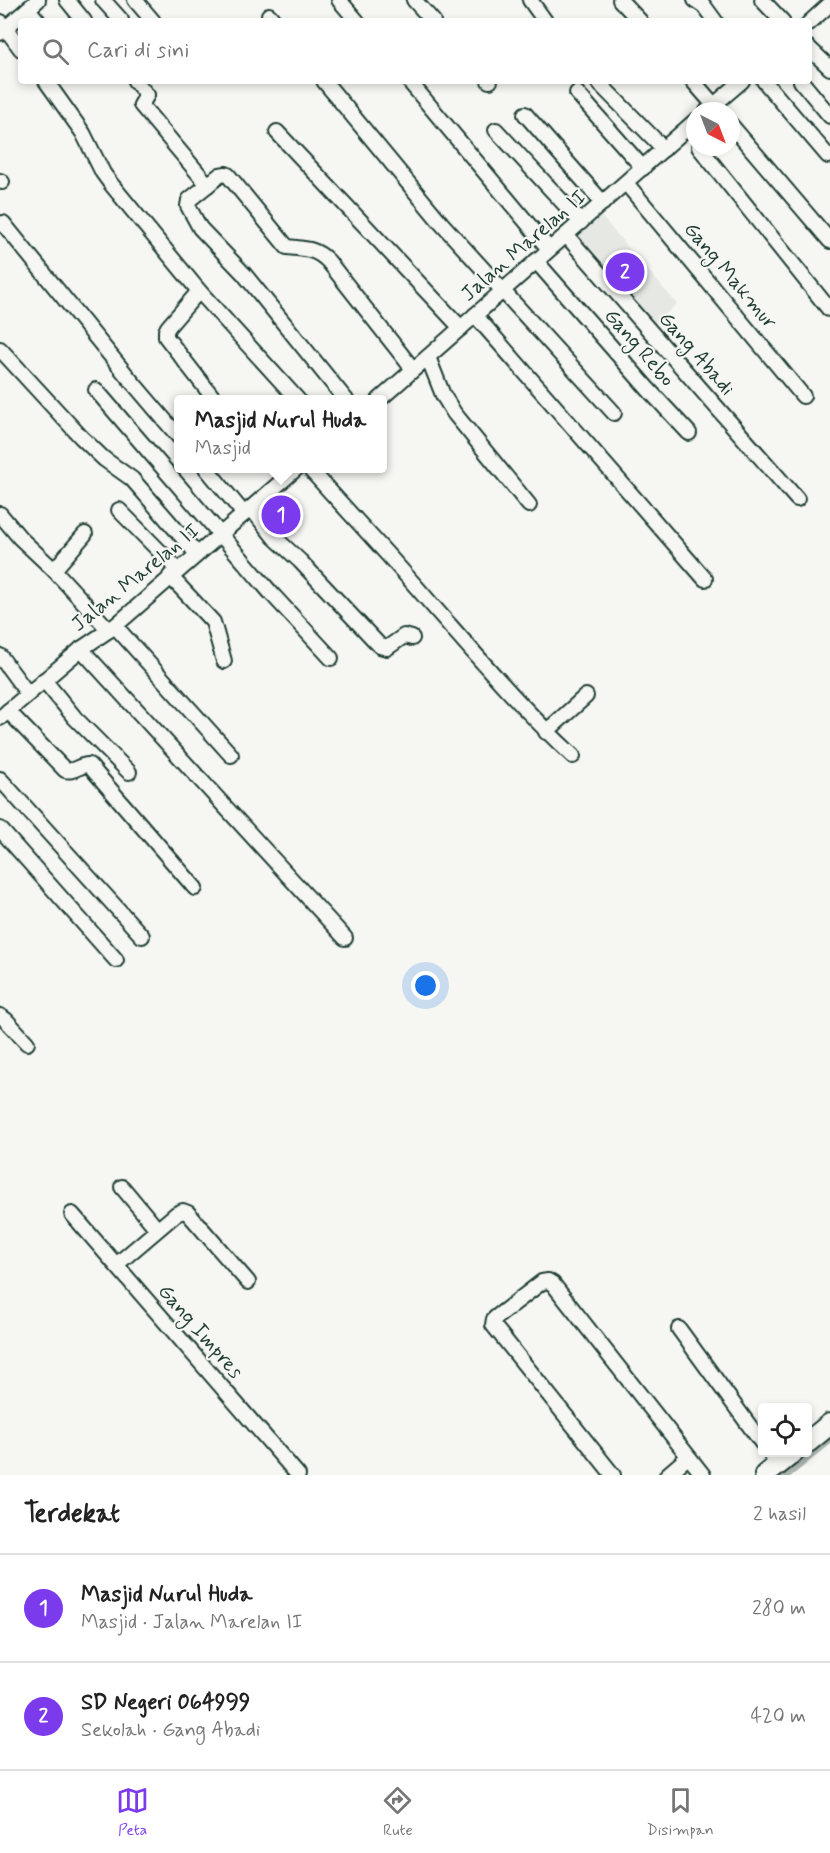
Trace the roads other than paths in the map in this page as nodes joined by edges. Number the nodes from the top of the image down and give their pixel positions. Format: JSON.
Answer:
{"nodes":[{"id":1,"x":67,"y":0,"type":"edge"},
{"id":2,"x":103,"y":0,"type":"edge"},
{"id":3,"x":135,"y":0,"type":"edge"},
{"id":4,"x":339,"y":0,"type":"edge"},
{"id":5,"x":414,"y":0,"type":"edge"},
{"id":6,"x":530,"y":0,"type":"edge"},
{"id":7,"x":620,"y":0,"type":"edge"},
{"id":8,"x":695,"y":0,"type":"edge"},
{"id":9,"x":762,"y":0,"type":"edge"},
{"id":10,"x":31,"y":4,"type":"edge"},
{"id":11,"x":830,"y":4,"type":"edge"},
{"id":12,"x":37,"y":18,"type":"edge"},
{"id":13,"x":82,"y":18,"type":"edge"},
{"id":14,"x":118,"y":18,"type":"edge"},
{"id":15,"x":150,"y":18,"type":"edge"},
{"id":16,"x":354,"y":18,"type":"edge"},
{"id":17,"x":430,"y":18,"type":"edge"},
{"id":18,"x":543,"y":18,"type":"edge"},
{"id":19,"x":637,"y":18,"type":"edge"},
{"id":20,"x":713,"y":18,"type":"edge"},
{"id":21,"x":779,"y":18,"type":"edge"},
{"id":22,"x":812,"y":20,"type":"edge"},
{"id":23,"x":2,"y":27,"type":"edge"},
{"id":24,"x":18,"y":46,"type":"edge"},
{"id":25,"x":812,"y":51,"type":"edge"},
{"id":26,"x":830,"y":68,"type":"edge"},
{"id":27,"x":48,"y":84,"type":"edge"},
{"id":28,"x":138,"y":84,"type":"edge"},
{"id":29,"x":326,"y":84,"type":"edge"},
{"id":30,"x":412,"y":84,"type":"edge"},
{"id":31,"x":695,"y":84,"type":"edge"},
{"id":32,"x":739,"y":84,"type":"edge"},
{"id":33,"x":767,"y":84,"type":"edge"},
{"id":34,"x":803,"y":84,"type":"edge"},
{"id":35,"x":601,"y":86,"type":"edge"},
{"id":36,"x":577,"y":93,"type":"dead end"},
{"id":37,"x":709,"y":102,"type":"edge"},
{"id":38,"x":721,"y":102,"type":"edge"},
{"id":39,"x":589,"y":106,"type":"junction"},
{"id":40,"x":525,"y":114,"type":"dead end"},
{"id":41,"x":830,"y":116,"type":"edge"},
{"id":42,"x":496,"y":130,"type":"dead end"},
{"id":43,"x":686,"y":130,"type":"edge"},
{"id":44,"x":277,"y":132,"type":"dead end"},
{"id":45,"x":740,"y":136,"type":"edge"},
{"id":46,"x":664,"y":149,"type":"junction"},
{"id":47,"x":706,"y":156,"type":"edge"},
{"id":48,"x":828,"y":156,"type":"dead end"},
{"id":49,"x":643,"y":168,"type":"junction"},
{"id":50,"x":626,"y":183,"type":"junction"},
{"id":51,"x":208,"y":185,"type":"junction"},
{"id":52,"x":603,"y":203,"type":"junction"},
{"id":53,"x":580,"y":222,"type":"junction"},
{"id":54,"x":3,"y":223,"type":"dead end"},
{"id":55,"x":566,"y":235,"type":"junction"},
{"id":56,"x":830,"y":241,"type":"edge"},
{"id":57,"x":549,"y":249,"type":"junction"},
{"id":58,"x":536,"y":261,"type":"junction"},
{"id":59,"x":503,"y":290,"type":"junction"},
{"id":60,"x":199,"y":291,"type":"junction"},
{"id":61,"x":829,"y":309,"type":"edge"},
{"id":62,"x":474,"y":315,"type":"junction"},
{"id":63,"x":461,"y":328,"type":"junction"},
{"id":64,"x":0,"y":349,"type":"edge"},
{"id":65,"x":428,"y":357,"type":"junction"},
{"id":66,"x":412,"y":369,"type":"junction"},
{"id":67,"x":96,"y":390,"type":"dead end"},
{"id":68,"x":212,"y":395,"type":"edge"},
{"id":69,"x":294,"y":395,"type":"edge"},
{"id":70,"x":343,"y":395,"type":"edge"},
{"id":71,"x":383,"y":395,"type":"edge"},
{"id":72,"x":803,"y":396,"type":"dead end"},
{"id":73,"x":614,"y":412,"type":"dead end"},
{"id":74,"x":174,"y":431,"type":"edge"},
{"id":75,"x":689,"y":433,"type":"dead end"},
{"id":76,"x":211,"y":473,"type":"edge"},
{"id":77,"x":291,"y":473,"type":"edge"},
{"id":78,"x":314,"y":473,"type":"edge"},
{"id":79,"x":797,"y":499,"type":"dead end"},
{"id":80,"x":529,"y":505,"type":"dead end"},
{"id":81,"x":119,"y":510,"type":"dead end"},
{"id":82,"x":248,"y":511,"type":"junction"},
{"id":83,"x":0,"y":514,"type":"edge"},
{"id":84,"x":85,"y":534,"type":"dead end"},
{"id":85,"x":220,"y":535,"type":"junction"},
{"id":86,"x":197,"y":554,"type":"junction"},
{"id":87,"x":54,"y":570,"type":"junction"},
{"id":88,"x":174,"y":573,"type":"junction"},
{"id":89,"x":705,"y":579,"type":"dead end"},
{"id":90,"x":112,"y":628,"type":"junction"},
{"id":91,"x":412,"y":638,"type":"dead end"},
{"id":92,"x":81,"y":649,"type":"junction"},
{"id":93,"x":0,"y":656,"type":"edge"},
{"id":94,"x":332,"y":658,"type":"dead end"},
{"id":95,"x":224,"y":661,"type":"dead end"},
{"id":96,"x":44,"y":681,"type":"junction"},
{"id":97,"x":28,"y":694,"type":"junction"},
{"id":98,"x":586,"y":696,"type":"dead end"},
{"id":99,"x":4,"y":715,"type":"edge"},
{"id":100,"x":546,"y":732,"type":"junction"},
{"id":101,"x":231,"y":755,"type":"dead end"},
{"id":102,"x":573,"y":756,"type":"dead end"},
{"id":103,"x":129,"y":772,"type":"dead end"},
{"id":104,"x":0,"y":779,"type":"edge"},
{"id":105,"x":0,"y":829,"type":"edge"},
{"id":106,"x":195,"y":888,"type":"dead end"},
{"id":107,"x":142,"y":936,"type":"dead end"},
{"id":108,"x":345,"y":938,"type":"dead end"},
{"id":109,"x":116,"y":960,"type":"dead end"},
{"id":110,"x":0,"y":1016,"type":"edge"},
{"id":111,"x":27,"y":1043,"type":"dead end"},
{"id":112,"x":122,"y":1187,"type":"dead end"},
{"id":113,"x":72,"y":1215,"type":"dead end"},
{"id":114,"x":157,"y":1229,"type":"junction"},
{"id":115,"x":116,"y":1265,"type":"junction"},
{"id":116,"x":248,"y":1282,"type":"dead end"},
{"id":117,"x":679,"y":1329,"type":"dead end"},
{"id":118,"x":830,"y":1424,"type":"edge"},
{"id":119,"x":758,"y":1438,"type":"edge"},
{"id":120,"x":812,"y":1438,"type":"edge"},
{"id":121,"x":688,"y":1457,"type":"junction"},
{"id":122,"x":784,"y":1457,"type":"edge"},
{"id":123,"x":771,"y":1464,"type":"edge"},
{"id":124,"x":298,"y":1475,"type":"edge"},
{"id":125,"x":613,"y":1475,"type":"edge"},
{"id":126,"x":667,"y":1475,"type":"edge"},
{"id":127,"x":703,"y":1475,"type":"edge"}],
"edges":[{"from":1,"to":13,"type":"street"},
{"from":2,"to":14,"type":"street"},
{"from":3,"to":15,"type":"street"},
{"from":4,"to":16,"type":"street"},
{"from":5,"to":17,"type":"street"},
{"from":6,"to":18,"type":"street"},
{"from":7,"to":19,"type":"street"},
{"from":8,"to":20,"type":"street"},
{"from":9,"to":21,"type":"street"},
{"from":10,"to":12,"type":"street"},
{"from":10,"to":23,"type":"street"},
{"from":11,"to":22,"type":"street"},
{"from":23,"to":24,"type":"street"},
{"from":25,"to":26,"type":"street"},
{"from":27,"to":60,"type":"street"},
{"from":28,"to":51,"type":"street"},
{"from":29,"to":59,"type":"street"},
{"from":30,"to":57,"type":"street"},
{"from":31,"to":37,"type":"street"},
{"from":32,"to":38,"type":"street"},
{"from":33,"to":48,"type":"street"},
{"from":34,"to":41,"type":"street"},
{"from":35,"to":39,"type":"street"},
{"from":35,"to":46,"type":"street"},
{"from":36,"to":39,"type":"street"},
{"from":39,"to":49,"type":"street"},
{"from":40,"to":52,"type":"street"},
{"from":42,"to":53,"type":"street"},
{"from":43,"to":46,"type":"street","name":"Jalan Marelan II"},
{"from":44,"to":63,"type":"street"},
{"from":45,"to":56,"type":"street"},
{"from":46,"to":49,"type":"street","name":"Jalan Marelan II"},
{"from":47,"to":61,"type":"street"},
{"from":49,"to":50,"type":"street","name":"Jalan Marelan II"},
{"from":50,"to":52,"type":"street","name":"Jalan Marelan II"},
{"from":50,"to":72,"type":"street","name":"Gang Makmur"},
{"from":51,"to":66,"type":"street"},
{"from":51,"to":70,"type":"street"},
{"from":52,"to":53,"type":"street","name":"Jalan Marelan II"},
{"from":53,"to":55,"type":"street","name":"Jalan Marelan II"},
{"from":54,"to":74,"type":"street"},
{"from":55,"to":57,"type":"street","name":"Jalan Marelan II"},
{"from":55,"to":79,"type":"street","name":"Gang Abadi"},
{"from":57,"to":58,"type":"street","name":"Jalan Marelan II"},
{"from":58,"to":59,"type":"street","name":"Jalan Marelan II"},
{"from":58,"to":75,"type":"street","name":"Gang Rebo"},
{"from":59,"to":62,"type":"street","name":"Jalan Marelan II"},
{"from":59,"to":73,"type":"street"},
{"from":60,"to":68,"type":"street"},
{"from":60,"to":69,"type":"street"},
{"from":62,"to":63,"type":"street","name":"Jalan Marelan II"},
{"from":62,"to":89,"type":"street"},
{"from":63,"to":65,"type":"street","name":"Jalan Marelan II"},
{"from":64,"to":86,"type":"street"},
{"from":65,"to":66,"type":"street","name":"Jalan Marelan II"},
{"from":65,"to":80,"type":"street"},
{"from":66,"to":71,"type":"street","name":"Jalan Marelan II"},
{"from":67,"to":85,"type":"street"},
{"from":76,"to":82,"type":"street"},
{"from":77,"to":82,"type":"street","name":"Jalan Marelan II"},
{"from":78,"to":100,"type":"street"},
{"from":81,"to":88,"type":"street"},
{"from":82,"to":85,"type":"street","name":"Jalan Marelan II"},
{"from":82,"to":91,"type":"street"},
{"from":83,"to":87,"type":"street"},
{"from":84,"to":87,"type":"street"},
{"from":85,"to":86,"type":"street","name":"Jalan Marelan II"},
{"from":85,"to":94,"type":"street"},
{"from":86,"to":88,"type":"street","name":"Jalan Marelan II"},
{"from":87,"to":90,"type":"street"},
{"from":88,"to":90,"type":"street","name":"Jalan Marelan II"},
{"from":88,"to":95,"type":"street"},
{"from":90,"to":92,"type":"street","name":"Jalan Marelan II"},
{"from":90,"to":101,"type":"street"},
{"from":92,"to":96,"type":"street","name":"Jalan Marelan II"},
{"from":92,"to":108,"type":"street"},
{"from":93,"to":97,"type":"street"},
{"from":96,"to":97,"type":"street","name":"Jalan Marelan II"},
{"from":96,"to":103,"type":"street"},
{"from":97,"to":99,"type":"street","name":"Jalan Marelan II"},
{"from":98,"to":100,"type":"street"},
{"from":99,"to":106,"type":"street"},
{"from":100,"to":102,"type":"street"},
{"from":104,"to":107,"type":"street"},
{"from":105,"to":109,"type":"street"},
{"from":110,"to":111,"type":"street"},
{"from":112,"to":114,"type":"street"},
{"from":113,"to":115,"type":"street","name":"Gang Impres"},
{"from":114,"to":115,"type":"street"},
{"from":114,"to":116,"type":"street"},
{"from":115,"to":124,"type":"street","name":"Gang Impres"},
{"from":117,"to":119,"type":"street"},
{"from":118,"to":120,"type":"main road"},
{"from":121,"to":125,"type":"street"},
{"from":121,"to":126,"type":"street"},
{"from":121,"to":127,"type":"street"},
{"from":122,"to":123,"type":"main road"}]}
